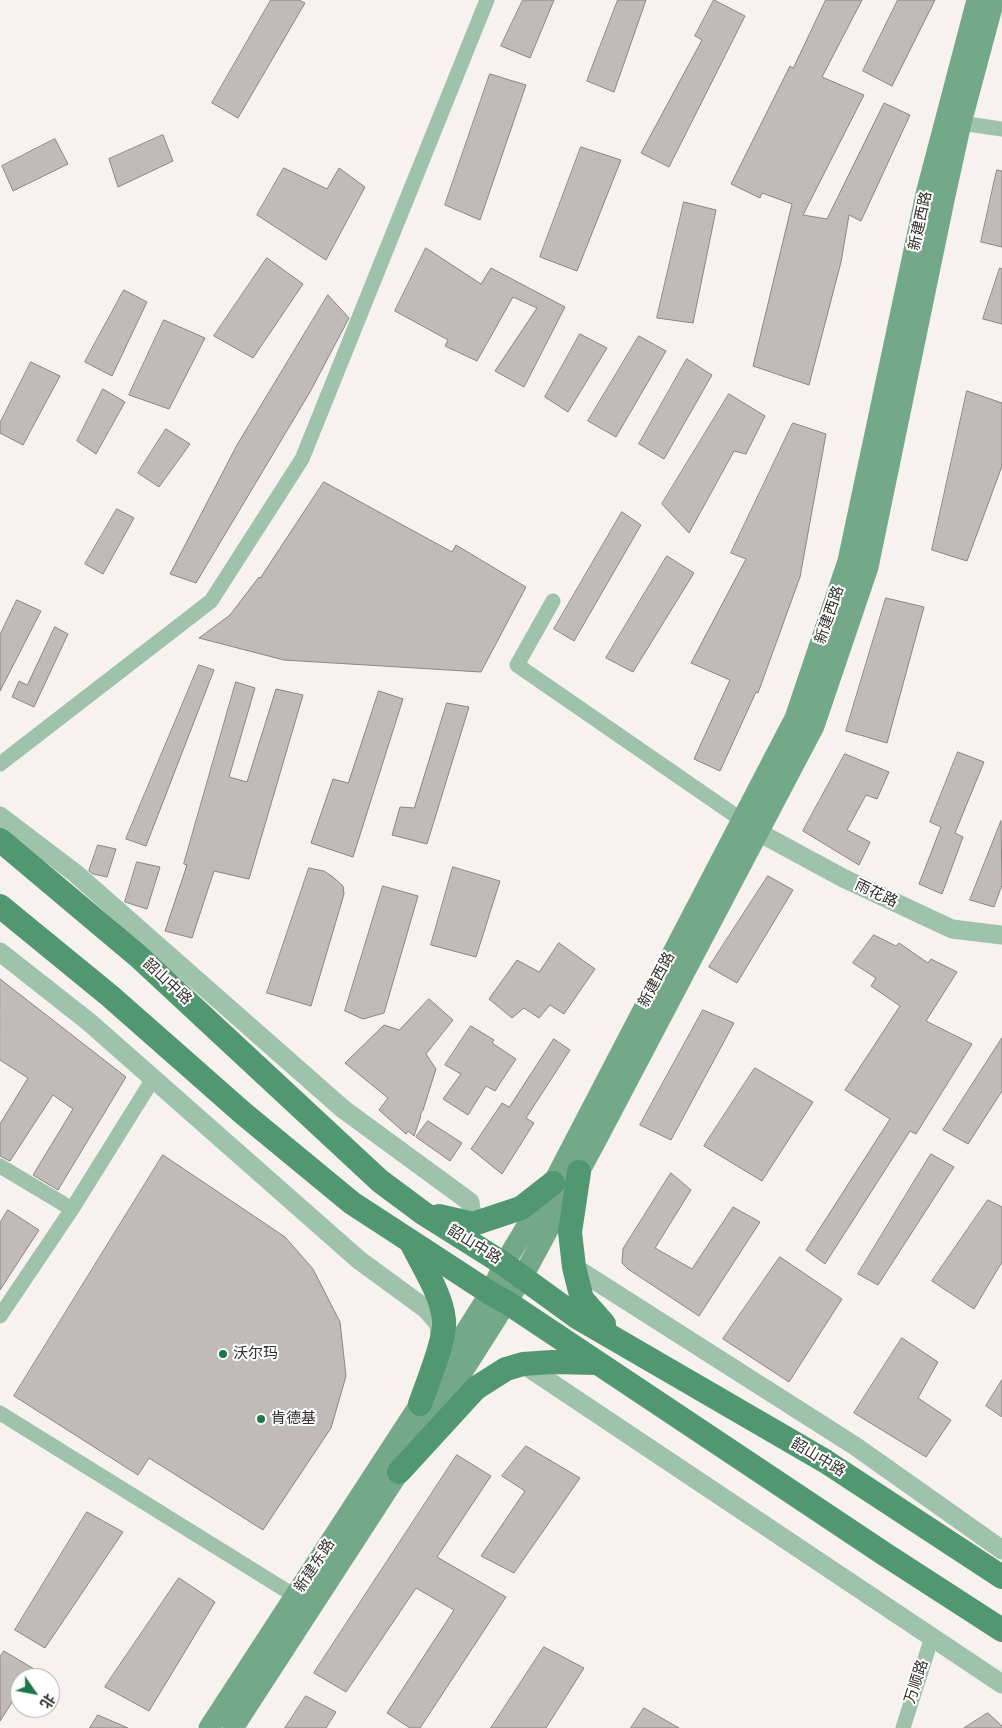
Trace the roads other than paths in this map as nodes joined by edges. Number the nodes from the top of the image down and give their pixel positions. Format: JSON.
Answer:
{"nodes":[{"id":1,"x":487,"y":0,"type":"edge"},
{"id":2,"x":977,"y":0,"type":"edge"},
{"id":3,"x":994,"y":0,"type":"edge"},
{"id":4,"x":961,"y":123,"type":"junction"},
{"id":5,"x":1002,"y":129,"type":"edge"},
{"id":6,"x":553,"y":601,"type":"dead end"},
{"id":7,"x":0,"y":764,"type":"edge"},
{"id":8,"x":0,"y":816,"type":"edge"},
{"id":9,"x":750,"y":826,"type":"junction"},
{"id":10,"x":0,"y":840,"type":"edge"},
{"id":11,"x":0,"y":906,"type":"edge"},
{"id":12,"x":1002,"y":935,"type":"edge"},
{"id":13,"x":0,"y":952,"type":"edge"},
{"id":14,"x":153,"y":1079,"type":"junction"},
{"id":15,"x":0,"y":1166,"type":"edge"},
{"id":16,"x":579,"y":1172,"type":"junction"},
{"id":17,"x":553,"y":1182,"type":"junction"},
{"id":18,"x":72,"y":1209,"type":"junction"},
{"id":19,"x":423,"y":1213,"type":"junction"},
{"id":20,"x":473,"y":1224,"type":"junction"},
{"id":21,"x":410,"y":1241,"type":"junction"},
{"id":22,"x":504,"y":1264,"type":"junction"},
{"id":23,"x":574,"y":1267,"type":"junction"},
{"id":24,"x":522,"y":1278,"type":"junction"},
{"id":25,"x":499,"y":1298,"type":"junction"},
{"id":26,"x":0,"y":1316,"type":"edge"},
{"id":27,"x":618,"y":1340,"type":"junction"},
{"id":28,"x":441,"y":1342,"type":"junction"},
{"id":29,"x":598,"y":1363,"type":"junction"},
{"id":30,"x":523,"y":1364,"type":"junction"},
{"id":31,"x":420,"y":1404,"type":"junction"},
{"id":32,"x":0,"y":1413,"type":"edge"},
{"id":33,"x":399,"y":1472,"type":"junction"},
{"id":34,"x":1002,"y":1550,"type":"edge"},
{"id":35,"x":1002,"y":1577,"type":"edge"},
{"id":36,"x":295,"y":1596,"type":"junction"},
{"id":37,"x":1002,"y":1630,"type":"edge"},
{"id":38,"x":932,"y":1637,"type":"junction"},
{"id":39,"x":1002,"y":1684,"type":"edge"},
{"id":40,"x":209,"y":1728,"type":"edge"},
{"id":41,"x":233,"y":1728,"type":"edge"},
{"id":42,"x":903,"y":1728,"type":"edge"}],
"edges":[{"from":1,"to":7,"type":"street"},
{"from":2,"to":9,"type":"main road","name":"新建西路"},
{"from":3,"to":4,"type":"main road","name":"新建西路"},
{"from":4,"to":5,"type":"street"},
{"from":4,"to":9,"type":"main road","name":"新建西路"},
{"from":6,"to":9,"type":"street"},
{"from":8,"to":20,"type":"street"},
{"from":9,"to":12,"type":"street","name":"雨花路"},
{"from":9,"to":16,"type":"main road","name":"新建西路"},
{"from":9,"to":17,"type":"main road","name":"新建西路"},
{"from":10,"to":19,"type":"main road","name":"韶山中路"},
{"from":11,"to":21,"type":"main road","name":"韶山中路"},
{"from":13,"to":14,"type":"street"},
{"from":14,"to":18,"type":"street"},
{"from":14,"to":28,"type":"street"},
{"from":15,"to":18,"type":"street"},
{"from":16,"to":23,"type":"main road"},
{"from":16,"to":24,"type":"main road","name":"新建西路"},
{"from":17,"to":20,"type":"main road"},
{"from":17,"to":22,"type":"main road","name":"新建西路"},
{"from":18,"to":26,"type":"street"},
{"from":19,"to":20,"type":"main road"},
{"from":19,"to":22,"type":"main road","name":"韶山中路"},
{"from":21,"to":25,"type":"main road","name":"韶山中路"},
{"from":21,"to":28,"type":"main road"},
{"from":22,"to":24,"type":"main road","name":"韶山中路"},
{"from":22,"to":25,"type":"main road","name":"新建西路"},
{"from":23,"to":27,"type":"main road"},
{"from":23,"to":34,"type":"street"},
{"from":24,"to":25,"type":"main road","name":"新建西路"},
{"from":24,"to":27,"type":"main road","name":"韶山中路"},
{"from":25,"to":29,"type":"main road","name":"韶山中路"},
{"from":25,"to":31,"type":"main road","name":"新建东路"},
{"from":25,"to":33,"type":"main road","name":"新建东路"},
{"from":27,"to":35,"type":"main road","name":"韶山中路"},
{"from":28,"to":31,"type":"main road"},
{"from":29,"to":30,"type":"main road"},
{"from":29,"to":37,"type":"main road","name":"韶山中路"},
{"from":30,"to":33,"type":"main road"},
{"from":30,"to":38,"type":"street"},
{"from":31,"to":36,"type":"main road","name":"新建东路"},
{"from":32,"to":36,"type":"street"},
{"from":33,"to":41,"type":"main road","name":"新建东路"},
{"from":36,"to":40,"type":"main road","name":"新建东路"},
{"from":38,"to":39,"type":"street"},
{"from":38,"to":42,"type":"street","name":"万顺路"}]}
